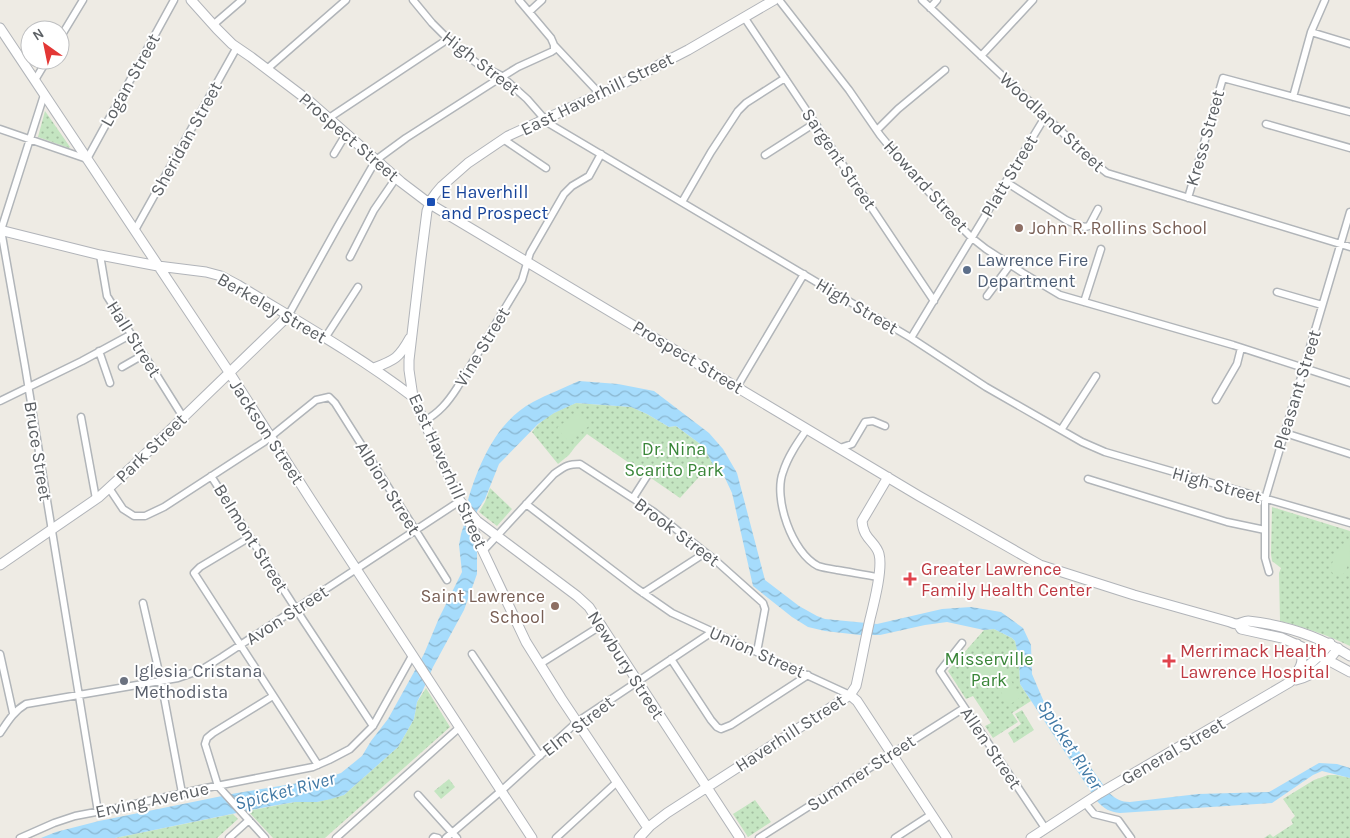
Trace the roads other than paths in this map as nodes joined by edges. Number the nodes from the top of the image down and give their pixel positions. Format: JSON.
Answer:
{"nodes":[{"id":1,"x":83,"y":0,"type":"edge"},
{"id":2,"x":174,"y":0,"type":"edge"},
{"id":3,"x":191,"y":0,"type":"edge"},
{"id":4,"x":242,"y":0,"type":"edge"},
{"id":5,"x":346,"y":0,"type":"edge"},
{"id":6,"x":413,"y":0,"type":"edge"},
{"id":7,"x":519,"y":0,"type":"edge"},
{"id":8,"x":542,"y":0,"type":"edge"},
{"id":9,"x":774,"y":0,"type":"edge"},
{"id":10,"x":779,"y":0,"type":"edge"},
{"id":11,"x":922,"y":0,"type":"edge"},
{"id":12,"x":938,"y":0,"type":"edge"},
{"id":13,"x":1033,"y":0,"type":"edge"},
{"id":14,"x":1325,"y":0,"type":"edge"},
{"id":15,"x":930,"y":8,"type":"junction"},
{"id":16,"x":529,"y":12,"type":"junction"},
{"id":17,"x":744,"y":17,"type":"junction"},
{"id":18,"x":70,"y":21,"type":"edge"},
{"id":19,"x":214,"y":26,"type":"junction"},
{"id":20,"x":0,"y":28,"type":"edge"},
{"id":21,"x":1311,"y":32,"type":"junction"},
{"id":22,"x":448,"y":39,"type":"junction"},
{"id":23,"x":1350,"y":44,"type":"edge"},
{"id":24,"x":554,"y":45,"type":"junction"},
{"id":25,"x":237,"y":47,"type":"junction"},
{"id":26,"x":981,"y":56,"type":"junction"},
{"id":27,"x":267,"y":69,"type":"junction"},
{"id":28,"x":41,"y":70,"type":"edge"},
{"id":29,"x":945,"y":70,"type":"dead end"},
{"id":30,"x":502,"y":77,"type":"junction"},
{"id":31,"x":785,"y":78,"type":"junction"},
{"id":32,"x":35,"y":80,"type":"junction"},
{"id":33,"x":600,"y":94,"type":"junction"},
{"id":34,"x":44,"y":95,"type":"junction"},
{"id":35,"x":1293,"y":97,"type":"junction"},
{"id":36,"x":1350,"y":112,"type":"edge"},
{"id":37,"x":1045,"y":117,"type":"junction"},
{"id":38,"x":329,"y":118,"type":"junction"},
{"id":39,"x":545,"y":119,"type":"junction"},
{"id":40,"x":815,"y":123,"type":"junction"},
{"id":41,"x":1266,"y":124,"type":"dead end"},
{"id":42,"x":0,"y":129,"type":"edge"},
{"id":43,"x":877,"y":130,"type":"junction"},
{"id":44,"x":346,"y":134,"type":"junction"},
{"id":45,"x":29,"y":139,"type":"junction"},
{"id":46,"x":503,"y":139,"type":"junction"},
{"id":47,"x":1350,"y":148,"type":"edge"},
{"id":48,"x":334,"y":154,"type":"dead end"},
{"id":49,"x":601,"y":154,"type":"junction"},
{"id":50,"x":765,"y":155,"type":"dead end"},
{"id":51,"x":87,"y":159,"type":"junction"},
{"id":52,"x":376,"y":160,"type":"junction"},
{"id":53,"x":546,"y":168,"type":"dead end"},
{"id":54,"x":396,"y":178,"type":"junction"},
{"id":55,"x":1006,"y":182,"type":"junction"},
{"id":56,"x":1188,"y":198,"type":"junction"},
{"id":57,"x":682,"y":202,"type":"junction"},
{"id":58,"x":430,"y":204,"type":"junction"},
{"id":59,"x":1098,"y":209,"type":"dead end"},
{"id":60,"x":1350,"y":212,"type":"edge"},
{"id":61,"x":0,"y":230,"type":"edge"},
{"id":62,"x":135,"y":230,"type":"junction"},
{"id":63,"x":972,"y":238,"type":"junction"},
{"id":64,"x":1340,"y":244,"type":"junction"},
{"id":65,"x":1350,"y":247,"type":"edge"},
{"id":66,"x":1101,"y":249,"type":"dead end"},
{"id":67,"x":100,"y":254,"type":"junction"},
{"id":68,"x":350,"y":257,"type":"dead end"},
{"id":69,"x":528,"y":263,"type":"junction"},
{"id":70,"x":1010,"y":265,"type":"junction"},
{"id":71,"x":158,"y":266,"type":"junction"},
{"id":72,"x":804,"y":274,"type":"junction"},
{"id":73,"x":358,"y":286,"type":"dead end"},
{"id":74,"x":1278,"y":292,"type":"dead end"},
{"id":75,"x":987,"y":296,"type":"dead end"},
{"id":76,"x":934,"y":301,"type":"junction"},
{"id":77,"x":1084,"y":302,"type":"junction"},
{"id":78,"x":1322,"y":305,"type":"junction"},
{"id":79,"x":288,"y":316,"type":"junction"},
{"id":80,"x":412,"y":334,"type":"junction"},
{"id":81,"x":130,"y":335,"type":"junction"},
{"id":82,"x":325,"y":338,"type":"junction"},
{"id":83,"x":911,"y":338,"type":"junction"},
{"id":84,"x":1241,"y":348,"type":"junction"},
{"id":85,"x":99,"y":351,"type":"junction"},
{"id":86,"x":143,"y":355,"type":"junction"},
{"id":87,"x":122,"y":367,"type":"dead end"},
{"id":88,"x":374,"y":368,"type":"junction"},
{"id":89,"x":1304,"y":368,"type":"junction"},
{"id":90,"x":229,"y":372,"type":"junction"},
{"id":91,"x":1096,"y":376,"type":"dead end"},
{"id":92,"x":110,"y":382,"type":"dead end"},
{"id":93,"x":1350,"y":383,"type":"edge"},
{"id":94,"x":28,"y":387,"type":"junction"},
{"id":95,"x":737,"y":387,"type":"junction"},
{"id":96,"x":413,"y":397,"type":"junction"},
{"id":97,"x":1216,"y":400,"type":"dead end"},
{"id":98,"x":0,"y":401,"type":"edge"},
{"id":99,"x":81,"y":417,"type":"dead end"},
{"id":100,"x":183,"y":417,"type":"junction"},
{"id":101,"x":424,"y":420,"type":"junction"},
{"id":102,"x":885,"y":426,"type":"dead end"},
{"id":103,"x":807,"y":429,"type":"junction"},
{"id":104,"x":1061,"y":430,"type":"junction"},
{"id":105,"x":1284,"y":433,"type":"junction"},
{"id":106,"x":270,"y":437,"type":"junction"},
{"id":107,"x":840,"y":448,"type":"junction"},
{"id":108,"x":1350,"y":454,"type":"edge"},
{"id":109,"x":212,"y":476,"type":"junction"},
{"id":110,"x":647,"y":476,"type":"dead end"},
{"id":111,"x":888,"y":477,"type":"junction"},
{"id":112,"x":1088,"y":479,"type":"dead end"},
{"id":113,"x":109,"y":488,"type":"junction"},
{"id":114,"x":632,"y":498,"type":"junction"},
{"id":115,"x":1265,"y":498,"type":"junction"},
{"id":116,"x":96,"y":499,"type":"junction"},
{"id":117,"x":461,"y":504,"type":"junction"},
{"id":118,"x":526,"y":504,"type":"junction"},
{"id":119,"x":1350,"y":523,"type":"edge"},
{"id":120,"x":51,"y":530,"type":"junction"},
{"id":121,"x":415,"y":530,"type":"junction"},
{"id":122,"x":1265,"y":530,"type":"junction"},
{"id":123,"x":495,"y":534,"type":"junction"},
{"id":124,"x":250,"y":537,"type":"junction"},
{"id":125,"x":482,"y":548,"type":"junction"},
{"id":126,"x":705,"y":553,"type":"junction"},
{"id":127,"x":0,"y":565,"type":"edge"},
{"id":128,"x":356,"y":569,"type":"junction"},
{"id":129,"x":1269,"y":572,"type":"dead end"},
{"id":130,"x":878,"y":578,"type":"junction"},
{"id":131,"x":447,"y":580,"type":"dead end"},
{"id":132,"x":644,"y":593,"type":"junction"},
{"id":133,"x":143,"y":603,"type":"dead end"},
{"id":134,"x":296,"y":609,"type":"junction"},
{"id":135,"x":1238,"y":624,"type":"junction"},
{"id":136,"x":602,"y":625,"type":"junction"},
{"id":137,"x":712,"y":632,"type":"junction"},
{"id":138,"x":962,"y":643,"type":"dead end"},
{"id":139,"x":1297,"y":644,"type":"junction"},
{"id":140,"x":240,"y":645,"type":"junction"},
{"id":141,"x":1334,"y":646,"type":"junction"},
{"id":142,"x":757,"y":652,"type":"junction"},
{"id":143,"x":0,"y":654,"type":"edge"},
{"id":144,"x":472,"y":654,"type":"dead end"},
{"id":145,"x":1320,"y":656,"type":"junction"},
{"id":146,"x":1350,"y":656,"type":"edge"},
{"id":147,"x":414,"y":658,"type":"junction"},
{"id":148,"x":671,"y":659,"type":"junction"},
{"id":149,"x":1329,"y":660,"type":"junction"},
{"id":150,"x":540,"y":664,"type":"junction"},
{"id":151,"x":1350,"y":672,"type":"edge"},
{"id":152,"x":808,"y":675,"type":"junction"},
{"id":153,"x":161,"y":681,"type":"junction"},
{"id":154,"x":638,"y":681,"type":"junction"},
{"id":155,"x":1290,"y":682,"type":"junction"},
{"id":156,"x":850,"y":695,"type":"junction"},
{"id":157,"x":78,"y":696,"type":"junction"},
{"id":158,"x":273,"y":696,"type":"junction"},
{"id":159,"x":964,"y":708,"type":"junction"},
{"id":160,"x":13,"y":713,"type":"junction"},
{"id":161,"x":577,"y":722,"type":"junction"},
{"id":162,"x":373,"y":726,"type":"junction"},
{"id":163,"x":460,"y":728,"type":"junction"},
{"id":164,"x":0,"y":733,"type":"edge"},
{"id":165,"x":892,"y":753,"type":"junction"},
{"id":166,"x":540,"y":756,"type":"junction"},
{"id":167,"x":318,"y":765,"type":"junction"},
{"id":168,"x":617,"y":782,"type":"junction"},
{"id":169,"x":218,"y":786,"type":"junction"},
{"id":170,"x":706,"y":787,"type":"junction"},
{"id":171,"x":501,"y":791,"type":"junction"},
{"id":172,"x":182,"y":794,"type":"junction"},
{"id":173,"x":418,"y":794,"type":"dead end"},
{"id":174,"x":1087,"y":801,"type":"junction"},
{"id":175,"x":98,"y":812,"type":"junction"},
{"id":176,"x":932,"y":814,"type":"junction"},
{"id":177,"x":249,"y":820,"type":"junction"},
{"id":178,"x":648,"y":828,"type":"junction"},
{"id":179,"x":1045,"y":828,"type":"junction"},
{"id":180,"x":455,"y":835,"type":"edge"},
{"id":181,"x":20,"y":838,"type":"edge"},
{"id":182,"x":230,"y":838,"type":"edge"},
{"id":183,"x":265,"y":838,"type":"edge"},
{"id":184,"x":336,"y":838,"type":"edge"},
{"id":185,"x":433,"y":838,"type":"edge"},
{"id":186,"x":438,"y":838,"type":"edge"},
{"id":187,"x":446,"y":838,"type":"edge"},
{"id":188,"x":532,"y":838,"type":"edge"},
{"id":189,"x":556,"y":838,"type":"edge"},
{"id":190,"x":639,"y":838,"type":"edge"},
{"id":191,"x":740,"y":838,"type":"edge"},
{"id":192,"x":759,"y":838,"type":"edge"},
{"id":193,"x":895,"y":838,"type":"edge"},
{"id":194,"x":947,"y":838,"type":"edge"},
{"id":195,"x":1030,"y":838,"type":"edge"},
{"id":196,"x":1131,"y":838,"type":"edge"}],
"edges":[{"from":1,"to":18,"type":"street"},
{"from":2,"to":51,"type":"street","name":"Logan Street"},
{"from":3,"to":19,"type":"main road","name":"Prospect Street"},
{"from":4,"to":19,"type":"street"},
{"from":5,"to":27,"type":"street"},
{"from":6,"to":22,"type":"street","name":"High Street"},
{"from":7,"to":16,"type":"street"},
{"from":8,"to":16,"type":"street"},
{"from":9,"to":17,"type":"main road","name":"East Haverhill Street"},
{"from":10,"to":43,"type":"street","name":"Howard Street"},
{"from":11,"to":15,"type":"street","name":"Woodland Street"},
{"from":12,"to":15,"type":"street"},
{"from":13,"to":26,"type":"street"},
{"from":14,"to":21,"type":"street"},
{"from":15,"to":26,"type":"street","name":"Woodland Street"},
{"from":16,"to":24,"type":"street"},
{"from":17,"to":31,"type":"street","name":"Sargent Street"},
{"from":17,"to":33,"type":"main road","name":"East Haverhill Street"},
{"from":19,"to":25,"type":"main road","name":"Prospect Street"},
{"from":20,"to":32,"type":"main road","name":"Jackson Street"},
{"from":21,"to":23,"type":"street"},
{"from":21,"to":35,"type":"street"},
{"from":22,"to":30,"type":"street","name":"High Street"},
{"from":22,"to":38,"type":"street"},
{"from":24,"to":30,"type":"street"},
{"from":24,"to":33,"type":"street"},
{"from":25,"to":27,"type":"main road","name":"Prospect Street"},
{"from":25,"to":62,"type":"street","name":"Sheridan Street"},
{"from":26,"to":37,"type":"street","name":"Woodland Street"},
{"from":27,"to":38,"type":"main road","name":"Prospect Street"},
{"from":28,"to":32,"type":"street"},
{"from":29,"to":43,"type":"street"},
{"from":30,"to":39,"type":"street","name":"High Street"},
{"from":30,"to":52,"type":"street"},
{"from":31,"to":40,"type":"street","name":"Sargent Street"},
{"from":31,"to":57,"type":"street"},
{"from":32,"to":34,"type":"main road","name":"Jackson Street"},
{"from":33,"to":39,"type":"main road","name":"East Haverhill Street"},
{"from":34,"to":45,"type":"street","name":"Bruce Street"},
{"from":34,"to":51,"type":"main road","name":"Jackson Street"},
{"from":35,"to":36,"type":"street"},
{"from":35,"to":56,"type":"street","name":"Kress Street"},
{"from":37,"to":55,"type":"street","name":"Platt Street"},
{"from":37,"to":56,"type":"street","name":"Woodland Street"},
{"from":38,"to":44,"type":"main road","name":"Prospect Street"},
{"from":39,"to":46,"type":"main road","name":"East Haverhill Street"},
{"from":39,"to":49,"type":"street","name":"High Street"},
{"from":40,"to":50,"type":"street"},
{"from":40,"to":76,"type":"street","name":"Sargent Street"},
{"from":41,"to":47,"type":"street"},
{"from":42,"to":45,"type":"street"},
{"from":43,"to":63,"type":"street","name":"Howard Street"},
{"from":44,"to":48,"type":"street"},
{"from":44,"to":52,"type":"main road","name":"Prospect Street"},
{"from":45,"to":51,"type":"street"},
{"from":45,"to":61,"type":"street","name":"Bruce Street"},
{"from":46,"to":53,"type":"street"},
{"from":46,"to":58,"type":"main road","name":"East Haverhill Street"},
{"from":49,"to":57,"type":"street","name":"High Street"},
{"from":49,"to":69,"type":"street","name":"Vine Street"},
{"from":51,"to":62,"type":"main road","name":"Jackson Street"},
{"from":52,"to":54,"type":"main road","name":"Prospect Street"},
{"from":52,"to":79,"type":"street"},
{"from":54,"to":58,"type":"main road","name":"Prospect Street"},
{"from":54,"to":68,"type":"street"},
{"from":55,"to":59,"type":"street"},
{"from":55,"to":63,"type":"street","name":"Platt Street"},
{"from":56,"to":64,"type":"street","name":"Woodland Street"},
{"from":57,"to":72,"type":"street","name":"High Street"},
{"from":58,"to":69,"type":"main road","name":"Prospect Street"},
{"from":58,"to":80,"type":"main road","name":"East Haverhill Street"},
{"from":60,"to":64,"type":"street","name":"Pleasant Street"},
{"from":61,"to":67,"type":"main road","name":"Berkeley Street"},
{"from":61,"to":94,"type":"street","name":"Bruce Street"},
{"from":62,"to":71,"type":"main road","name":"Jackson Street"},
{"from":63,"to":70,"type":"street","name":"Howard Street"},
{"from":63,"to":76,"type":"street","name":"Platt Street"},
{"from":64,"to":65,"type":"street","name":"Woodland Street"},
{"from":64,"to":78,"type":"street","name":"Pleasant Street"},
{"from":66,"to":77,"type":"street"},
{"from":67,"to":71,"type":"main road","name":"Berkeley Street"},
{"from":67,"to":81,"type":"street","name":"Hall Street"},
{"from":69,"to":95,"type":"main road","name":"Prospect Street"},
{"from":69,"to":101,"type":"street","name":"Vine Street"},
{"from":70,"to":75,"type":"street"},
{"from":70,"to":77,"type":"street","name":"Howard Street"},
{"from":71,"to":79,"type":"main road","name":"Berkeley Street"},
{"from":71,"to":90,"type":"main road","name":"Jackson Street"},
{"from":72,"to":83,"type":"street","name":"High Street"},
{"from":72,"to":95,"type":"street"},
{"from":73,"to":82,"type":"street"},
{"from":74,"to":78,"type":"street"},
{"from":76,"to":83,"type":"street","name":"Platt Street"},
{"from":77,"to":84,"type":"street","name":"Howard Street"},
{"from":78,"to":89,"type":"street","name":"Pleasant Street"},
{"from":79,"to":82,"type":"main road","name":"Berkeley Street"},
{"from":79,"to":90,"type":"main road","name":"Park Street"},
{"from":80,"to":88,"type":"main road"},
{"from":80,"to":96,"type":"main road","name":"East Haverhill Street"},
{"from":81,"to":85,"type":"street"},
{"from":81,"to":86,"type":"street","name":"Hall Street"},
{"from":82,"to":88,"type":"main road","name":"Berkeley Street"},
{"from":83,"to":104,"type":"street","name":"High Street"},
{"from":84,"to":89,"type":"street","name":"Howard Street"},
{"from":84,"to":97,"type":"street"},
{"from":85,"to":92,"type":"street"},
{"from":85,"to":94,"type":"street"},
{"from":86,"to":87,"type":"street"},
{"from":86,"to":100,"type":"street","name":"Hall Street"},
{"from":88,"to":96,"type":"main road","name":"Berkeley Street"},
{"from":89,"to":93,"type":"street","name":"Howard Street"},
{"from":89,"to":105,"type":"street","name":"Pleasant Street"},
{"from":90,"to":100,"type":"main road","name":"Park Street"},
{"from":90,"to":106,"type":"main road","name":"Jackson Street"},
{"from":91,"to":104,"type":"street"},
{"from":94,"to":98,"type":"street"},
{"from":94,"to":120,"type":"street","name":"Bruce Street"},
{"from":95,"to":103,"type":"main road","name":"Prospect Street"},
{"from":96,"to":101,"type":"main road","name":"East Haverhill Street"},
{"from":99,"to":116,"type":"street"},
{"from":100,"to":113,"type":"main road","name":"Park Street"},
{"from":101,"to":117,"type":"main road","name":"East Haverhill Street"},
{"from":102,"to":107,"type":"street"},
{"from":103,"to":107,"type":"main road","name":"Prospect Street"},
{"from":103,"to":130,"type":"street"},
{"from":104,"to":115,"type":"street","name":"High Street"},
{"from":105,"to":108,"type":"street"},
{"from":105,"to":115,"type":"street","name":"Pleasant Street"},
{"from":106,"to":109,"type":"street"},
{"from":106,"to":121,"type":"street","name":"Albion Street"},
{"from":106,"to":128,"type":"main road","name":"Jackson Street"},
{"from":107,"to":111,"type":"main road","name":"Prospect Street"},
{"from":109,"to":113,"type":"street"},
{"from":109,"to":124,"type":"street","name":"Belmont Street"},
{"from":110,"to":114,"type":"street"},
{"from":111,"to":130,"type":"main road","name":"Haverhill Street"},
{"from":111,"to":135,"type":"main road","name":"Prospect Street"},
{"from":112,"to":122,"type":"street"},
{"from":113,"to":116,"type":"main road","name":"Park Street"},
{"from":114,"to":118,"type":"street","name":"Brook Street"},
{"from":114,"to":126,"type":"street","name":"Brook Street"},
{"from":115,"to":119,"type":"street","name":"High Street"},
{"from":115,"to":122,"type":"street","name":"Pleasant Street"},
{"from":116,"to":120,"type":"main road","name":"Park Street"},
{"from":117,"to":121,"type":"street","name":"Avon Street"},
{"from":117,"to":123,"type":"main road","name":"Newbury Street"},
{"from":117,"to":125,"type":"main road","name":"East Haverhill Street"},
{"from":118,"to":123,"type":"street","name":"Brook Street"},
{"from":118,"to":132,"type":"street","name":"Union Street"},
{"from":120,"to":127,"type":"main road","name":"Park Street"},
{"from":120,"to":157,"type":"street","name":"Bruce Street"},
{"from":121,"to":128,"type":"street","name":"Avon Street"},
{"from":121,"to":131,"type":"street","name":"Albion Street"},
{"from":122,"to":129,"type":"street","name":"Pleasant Street"},
{"from":123,"to":125,"type":"street","name":"Brook Street"},
{"from":123,"to":136,"type":"main road","name":"Newbury Street"},
{"from":124,"to":134,"type":"street","name":"Belmont Street"},
{"from":124,"to":140,"type":"street"},
{"from":125,"to":150,"type":"main road","name":"East Haverhill Street"},
{"from":126,"to":132,"type":"street"},
{"from":126,"to":142,"type":"street","name":"Brook Street"},
{"from":128,"to":134,"type":"street","name":"Avon Street"},
{"from":128,"to":147,"type":"main road","name":"Jackson Street"},
{"from":130,"to":156,"type":"main road","name":"Haverhill Street"},
{"from":132,"to":137,"type":"street","name":"Union Street"},
{"from":133,"to":153,"type":"street"},
{"from":134,"to":140,"type":"street","name":"Avon Street"},
{"from":134,"to":162,"type":"street","name":"Belmont Street"},
{"from":135,"to":139,"type":"main road","name":"Prospect Street"},
{"from":135,"to":141,"type":"main road","name":"Prospect Street"},
{"from":136,"to":150,"type":"street"},
{"from":136,"to":154,"type":"main road","name":"Newbury Street"},
{"from":137,"to":142,"type":"street","name":"Union Street"},
{"from":137,"to":148,"type":"street","name":"Elm Street"},
{"from":138,"to":159,"type":"street","name":"Allen Street"},
{"from":139,"to":145,"type":"main road","name":"Prospect Street"},
{"from":139,"to":155,"type":"main road"},
{"from":140,"to":153,"type":"street","name":"Avon Street"},
{"from":140,"to":158,"type":"street"},
{"from":141,"to":145,"type":"main road","name":"General Street"},
{"from":141,"to":146,"type":"main road","name":"Prospect Street"},
{"from":141,"to":149,"type":"main road","name":"General Street"},
{"from":142,"to":152,"type":"street","name":"Union Street"},
{"from":143,"to":160,"type":"street"},
{"from":144,"to":166,"type":"street"},
{"from":145,"to":149,"type":"main road","name":"Prospect Street"},
{"from":145,"to":155,"type":"main road","name":"General Street"},
{"from":147,"to":162,"type":"street","name":"Erving Avenue"},
{"from":147,"to":163,"type":"main road","name":"Jackson Street"},
{"from":148,"to":152,"type":"street"},
{"from":148,"to":154,"type":"street","name":"Elm Street"},
{"from":149,"to":151,"type":"main road","name":"Prospect Street"},
{"from":149,"to":155,"type":"main road","name":"General Street"},
{"from":150,"to":161,"type":"main road","name":"East Haverhill Street"},
{"from":152,"to":156,"type":"street","name":"Union Street"},
{"from":153,"to":157,"type":"street","name":"Avon Street"},
{"from":153,"to":172,"type":"street"},
{"from":154,"to":161,"type":"street","name":"Elm Street"},
{"from":154,"to":170,"type":"main road","name":"Newbury Street"},
{"from":155,"to":174,"type":"main road","name":"General Street"},
{"from":156,"to":165,"type":"main road","name":"Union Street"},
{"from":156,"to":170,"type":"main road","name":"Haverhill Street"},
{"from":157,"to":160,"type":"street","name":"Avon Street"},
{"from":157,"to":175,"type":"street","name":"Bruce Street"},
{"from":158,"to":167,"type":"street"},
{"from":158,"to":169,"type":"street"},
{"from":159,"to":165,"type":"street","name":"Summer Street"},
{"from":159,"to":179,"type":"street","name":"Allen Street"},
{"from":160,"to":164,"type":"street"},
{"from":161,"to":166,"type":"street","name":"Elm Street"},
{"from":161,"to":168,"type":"main road","name":"East Haverhill Street"},
{"from":162,"to":167,"type":"street","name":"Erving Avenue"},
{"from":163,"to":171,"type":"main road","name":"Jackson Street"},
{"from":163,"to":184,"type":"street"},
{"from":165,"to":176,"type":"main road","name":"Union Street"},
{"from":165,"to":192,"type":"street","name":"Summer Street"},
{"from":166,"to":171,"type":"street","name":"Elm Street"},
{"from":167,"to":169,"type":"street","name":"Erving Avenue"},
{"from":168,"to":178,"type":"main road","name":"East Haverhill Street"},
{"from":168,"to":189,"type":"street"},
{"from":169,"to":172,"type":"street","name":"Erving Avenue"},
{"from":169,"to":177,"type":"street"},
{"from":170,"to":178,"type":"main road","name":"Haverhill Street"},
{"from":170,"to":191,"type":"main road","name":"Newbury Street"},
{"from":171,"to":180,"type":"street","name":"Elm Street"},
{"from":171,"to":188,"type":"main road","name":"Jackson Street"},
{"from":172,"to":175,"type":"street","name":"Erving Avenue"},
{"from":173,"to":180,"type":"street"},
{"from":174,"to":179,"type":"main road","name":"General Street"},
{"from":174,"to":196,"type":"street"},
{"from":175,"to":181,"type":"street","name":"Erving Avenue"},
{"from":176,"to":193,"type":"street"},
{"from":176,"to":194,"type":"main road","name":"Union Street"},
{"from":177,"to":182,"type":"street"},
{"from":177,"to":183,"type":"street"},
{"from":178,"to":190,"type":"main road","name":"Haverhill Street"},
{"from":179,"to":195,"type":"main road","name":"General Street"},
{"from":180,"to":187,"type":"street","name":"Elm Street"},
{"from":185,"to":186,"type":"street"}]}
